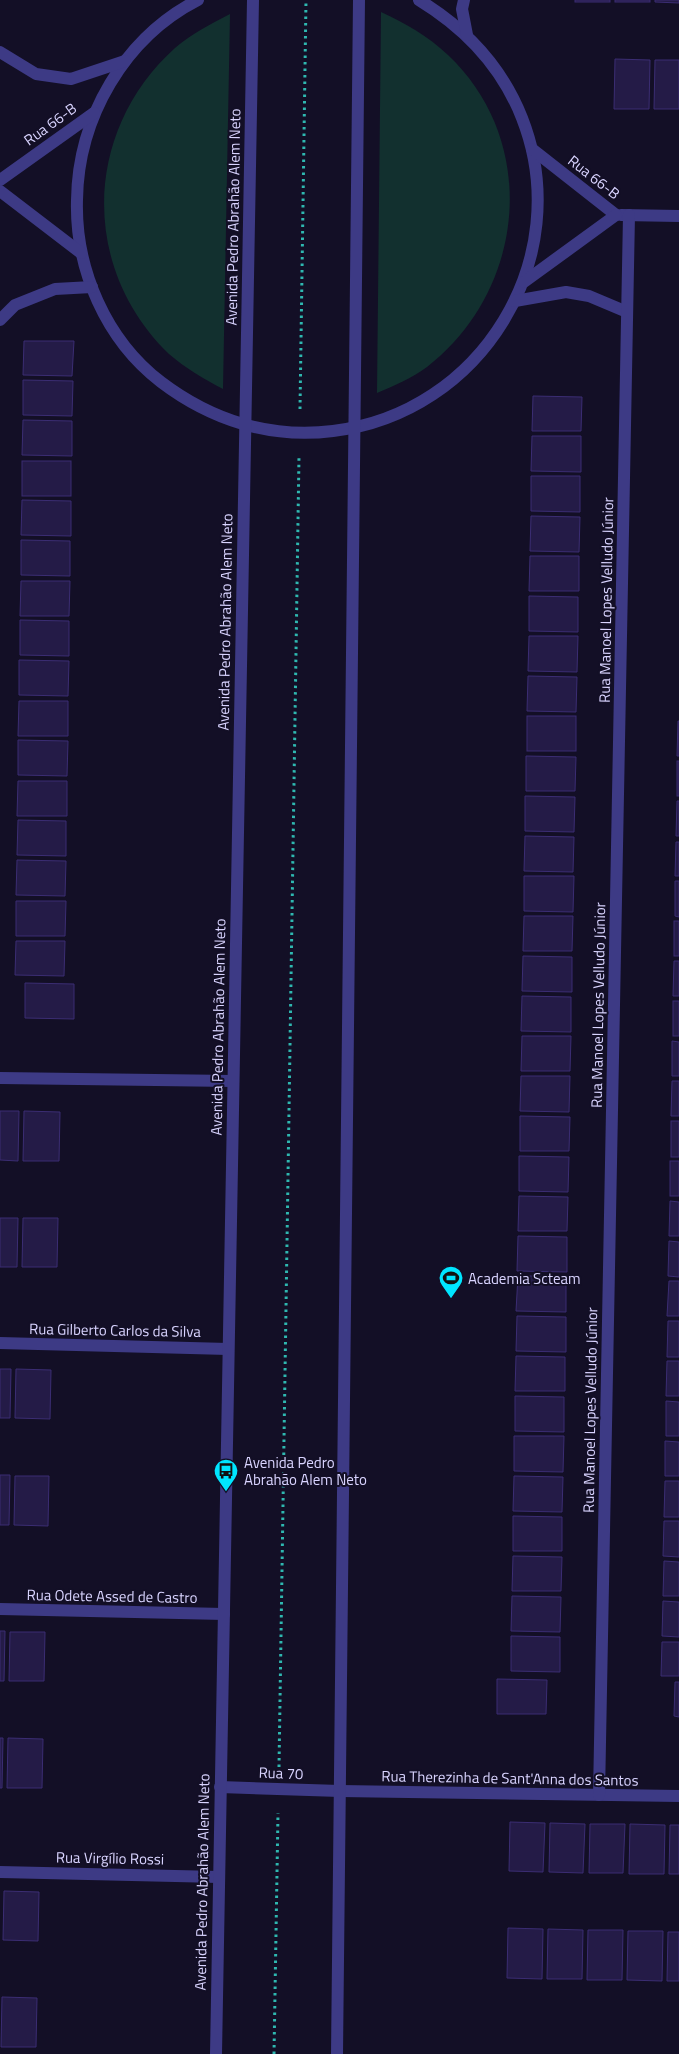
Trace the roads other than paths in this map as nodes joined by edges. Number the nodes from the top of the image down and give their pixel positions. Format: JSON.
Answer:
{"nodes":[{"id":1,"x":198,"y":0,"type":"edge"},
{"id":2,"x":253,"y":0,"type":"edge"},
{"id":3,"x":359,"y":0,"type":"edge"},
{"id":4,"x":419,"y":0,"type":"edge"},
{"id":5,"x":464,"y":0,"type":"edge"},
{"id":6,"x":467,"y":35,"type":"junction"},
{"id":7,"x":0,"y":52,"type":"edge"},
{"id":8,"x":125,"y":61,"type":"junction"},
{"id":9,"x":94,"y":113,"type":"junction"},
{"id":10,"x":532,"y":149,"type":"junction"},
{"id":11,"x":0,"y":180,"type":"edge"},
{"id":12,"x":0,"y":191,"type":"edge"},
{"id":13,"x":622,"y":215,"type":"junction"},
{"id":14,"x":679,"y":216,"type":"edge"},
{"id":15,"x":81,"y":254,"type":"junction"},
{"id":16,"x":524,"y":282,"type":"junction"},
{"id":17,"x":92,"y":287,"type":"junction"},
{"id":18,"x":515,"y":301,"type":"junction"},
{"id":19,"x":628,"y":312,"type":"junction"},
{"id":20,"x":0,"y":320,"type":"edge"},
{"id":21,"x":245,"y":426,"type":"junction"},
{"id":22,"x":355,"y":429,"type":"junction"},
{"id":23,"x":0,"y":1078,"type":"edge"},
{"id":24,"x":234,"y":1081,"type":"junction"},
{"id":25,"x":0,"y":1344,"type":"edge"},
{"id":26,"x":228,"y":1349,"type":"junction"},
{"id":27,"x":0,"y":1609,"type":"edge"},
{"id":28,"x":224,"y":1614,"type":"junction"},
{"id":29,"x":220,"y":1787,"type":"junction"},
{"id":30,"x":340,"y":1791,"type":"junction"},
{"id":31,"x":599,"y":1795,"type":"junction"},
{"id":32,"x":679,"y":1796,"type":"edge"},
{"id":33,"x":0,"y":1872,"type":"edge"},
{"id":34,"x":219,"y":1877,"type":"junction"},
{"id":35,"x":216,"y":2054,"type":"edge"},
{"id":36,"x":337,"y":2054,"type":"edge"}],
"edges":[{"from":1,"to":8,"type":"street"},
{"from":2,"to":21,"type":"street","name":"Avenida Pedro Abrahão Alem Neto"},
{"from":3,"to":22,"type":"street"},
{"from":4,"to":6,"type":"street"},
{"from":5,"to":6,"type":"street"},
{"from":6,"to":10,"type":"street"},
{"from":7,"to":8,"type":"street"},
{"from":8,"to":9,"type":"street"},
{"from":9,"to":11,"type":"street","name":"Rua 66-B"},
{"from":9,"to":15,"type":"street"},
{"from":10,"to":13,"type":"street","name":"Rua 66-B"},
{"from":10,"to":16,"type":"street"},
{"from":12,"to":15,"type":"street"},
{"from":13,"to":14,"type":"street"},
{"from":13,"to":16,"type":"street","name":"Rua 66-B"},
{"from":13,"to":19,"type":"street","name":"Rua Manoel Lopes Velludo Júnior"},
{"from":15,"to":17,"type":"street"},
{"from":16,"to":18,"type":"street"},
{"from":17,"to":20,"type":"street"},
{"from":17,"to":21,"type":"street"},
{"from":18,"to":19,"type":"street"},
{"from":18,"to":22,"type":"street"},
{"from":19,"to":31,"type":"street","name":"Rua Manoel Lopes Velludo Júnior"},
{"from":21,"to":22,"type":"street"},
{"from":21,"to":24,"type":"street","name":"Avenida Pedro Abrahão Alem Neto"},
{"from":22,"to":30,"type":"street"},
{"from":23,"to":24,"type":"street"},
{"from":24,"to":26,"type":"street","name":"Avenida Pedro Abrahão Alem Neto"},
{"from":25,"to":26,"type":"street","name":"Rua Gilberto Carlos da Silva"},
{"from":26,"to":28,"type":"street","name":"Avenida Pedro Abrahão Alem Neto"},
{"from":27,"to":28,"type":"street","name":"Rua Odete Assed de Castro"},
{"from":28,"to":29,"type":"street","name":"Avenida Pedro Abrahão Alem Neto"},
{"from":29,"to":30,"type":"street","name":"Rua 70"},
{"from":29,"to":34,"type":"street","name":"Avenida Pedro Abrahão Alem Neto"},
{"from":30,"to":31,"type":"street","name":"Rua Therezinha de Sant'Anna dos Santos"},
{"from":30,"to":36,"type":"street"},
{"from":31,"to":32,"type":"street","name":"Rua Therezinha de Sant'Anna dos Santos"},
{"from":33,"to":34,"type":"street","name":"Rua Virgílio Rossi"},
{"from":34,"to":35,"type":"street","name":"Avenida Pedro Abrahão Alem Neto"}]}
